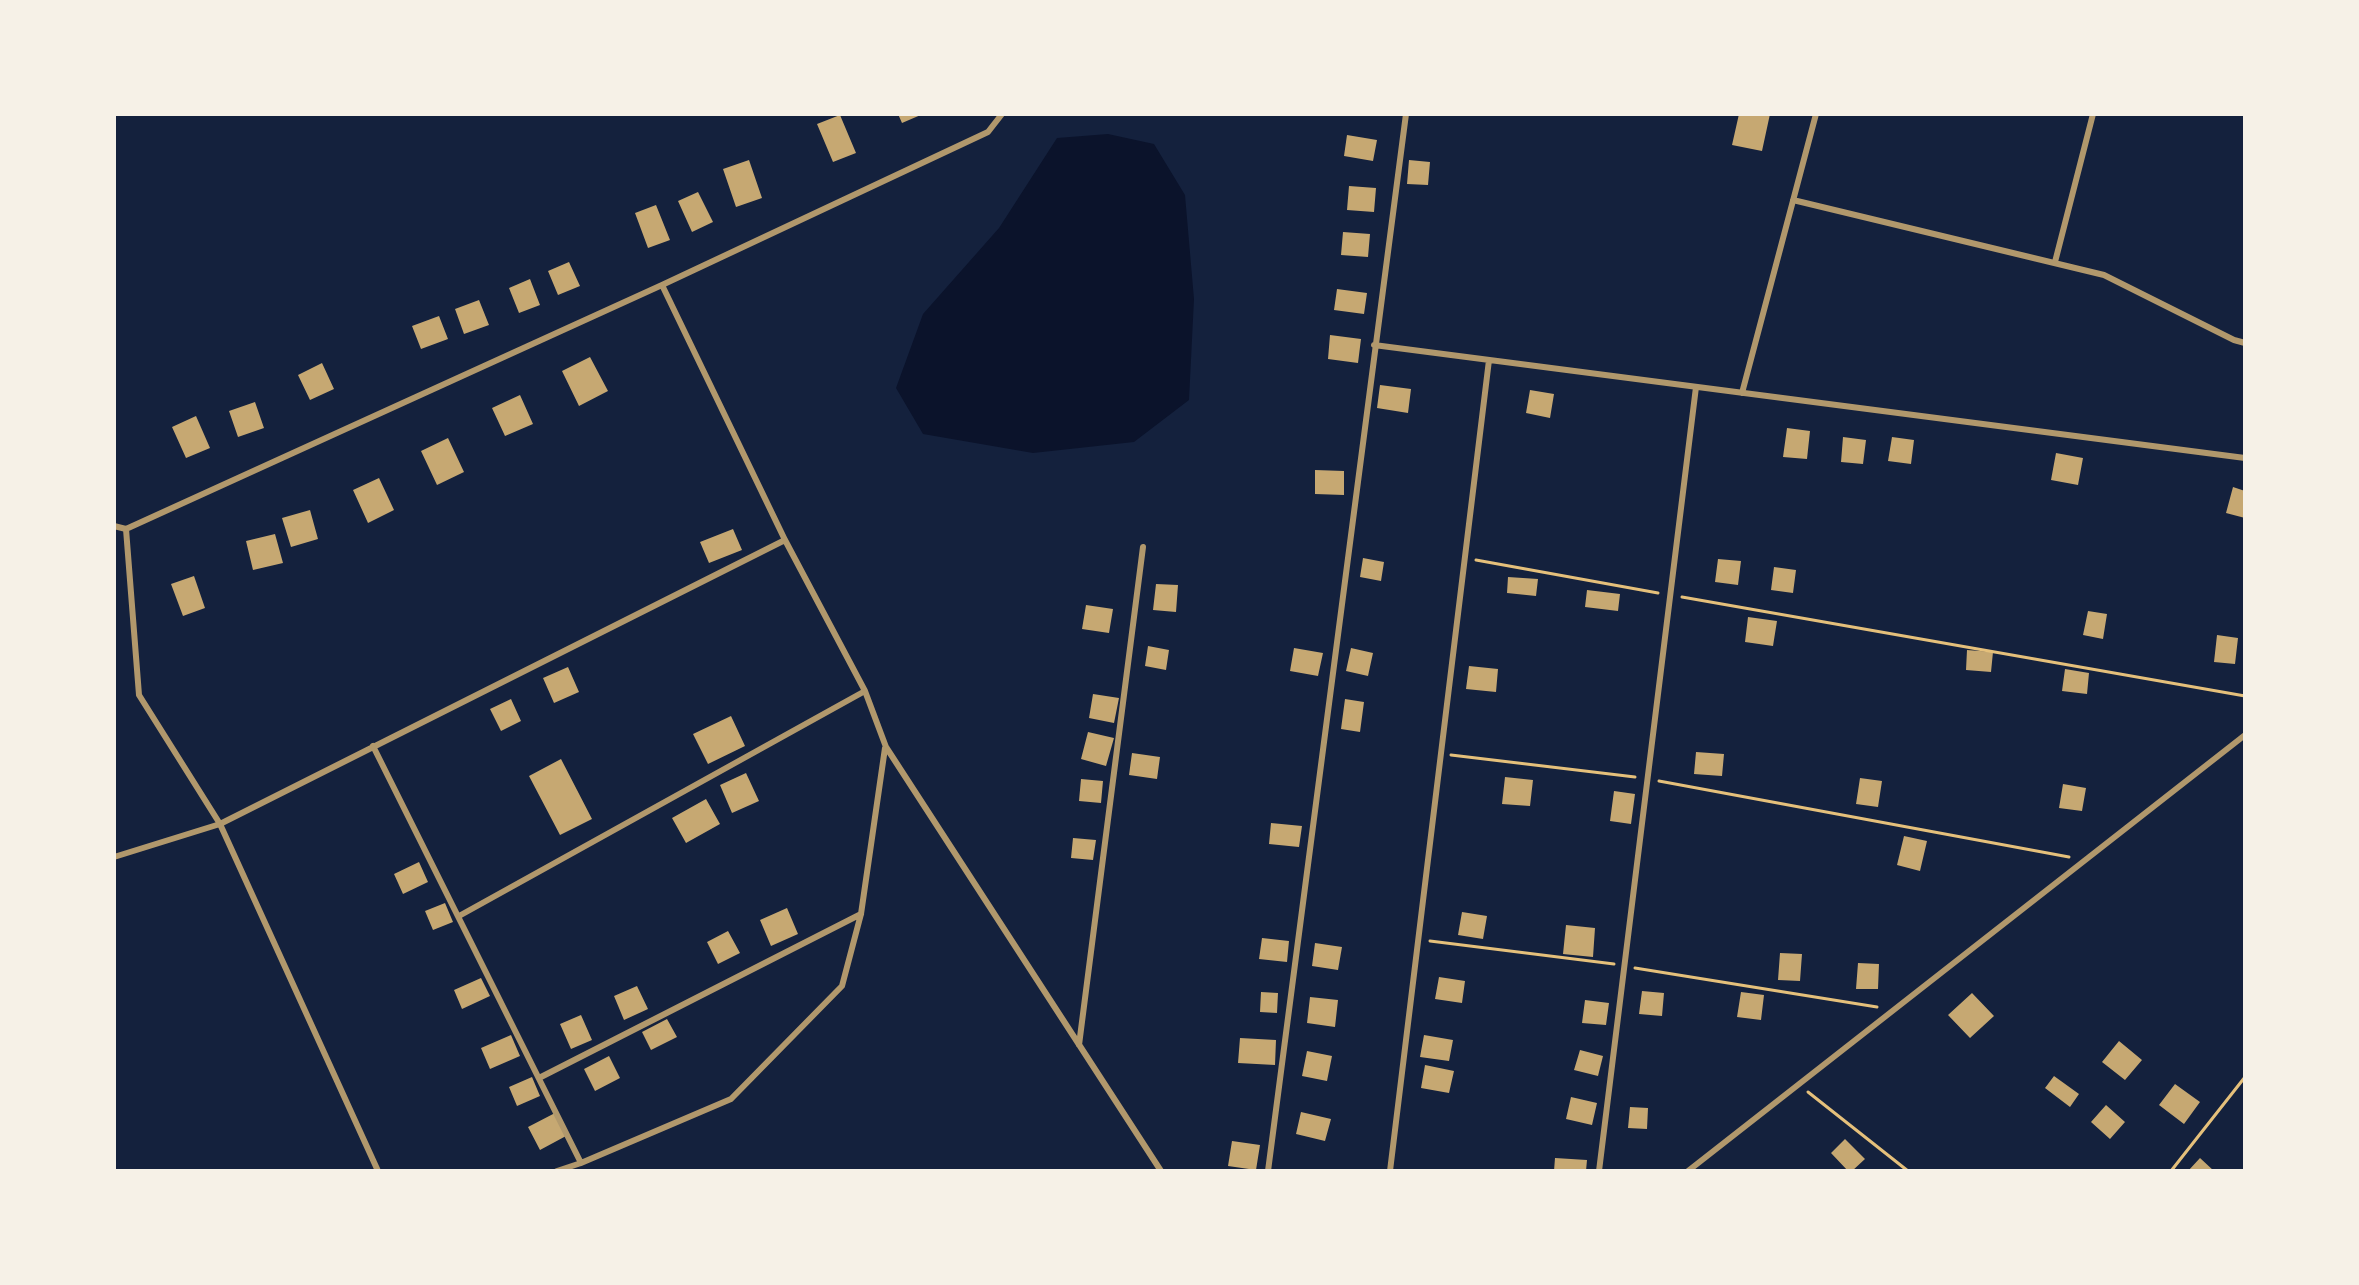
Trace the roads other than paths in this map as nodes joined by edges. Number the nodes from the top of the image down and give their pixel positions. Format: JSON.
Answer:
{"nodes":[{"id":1,"x":1002,"y":114,"type":"edge"},
{"id":2,"x":1406,"y":114,"type":"edge"},
{"id":3,"x":1816,"y":114,"type":"edge"},
{"id":4,"x":2093,"y":114,"type":"edge"},
{"id":5,"x":1793,"y":200,"type":"junction"},
{"id":6,"x":2055,"y":262,"type":"junction"},
{"id":7,"x":662,"y":285,"type":"junction"},
{"id":8,"x":2245,"y":343,"type":"edge"},
{"id":9,"x":1374,"y":345,"type":"junction"},
{"id":10,"x":1489,"y":360,"type":"junction"},
{"id":11,"x":1696,"y":387,"type":"junction"},
{"id":12,"x":1742,"y":393,"type":"junction"},
{"id":13,"x":2245,"y":458,"type":"edge"},
{"id":14,"x":114,"y":526,"type":"edge"},
{"id":15,"x":126,"y":529,"type":"junction"},
{"id":16,"x":785,"y":540,"type":"junction"},
{"id":17,"x":1143,"y":547,"type":"dead end"},
{"id":18,"x":865,"y":691,"type":"junction"},
{"id":19,"x":2245,"y":735,"type":"edge"},
{"id":20,"x":373,"y":746,"type":"junction"},
{"id":21,"x":886,"y":747,"type":"junction"},
{"id":22,"x":220,"y":824,"type":"junction"},
{"id":23,"x":114,"y":857,"type":"edge"},
{"id":24,"x":861,"y":914,"type":"junction"},
{"id":25,"x":459,"y":916,"type":"junction"},
{"id":26,"x":1079,"y":1045,"type":"junction"},
{"id":27,"x":539,"y":1078,"type":"junction"},
{"id":28,"x":581,"y":1163,"type":"junction"},
{"id":29,"x":378,"y":1171,"type":"edge"},
{"id":30,"x":557,"y":1171,"type":"edge"},
{"id":31,"x":1161,"y":1171,"type":"edge"},
{"id":32,"x":1268,"y":1171,"type":"edge"},
{"id":33,"x":1390,"y":1171,"type":"edge"},
{"id":34,"x":1599,"y":1171,"type":"edge"},
{"id":35,"x":1688,"y":1171,"type":"edge"}],
"edges":[{"from":1,"to":7,"type":"street"},
{"from":2,"to":9,"type":"street"},
{"from":3,"to":5,"type":"street"},
{"from":4,"to":6,"type":"street"},
{"from":5,"to":6,"type":"street"},
{"from":5,"to":12,"type":"street"},
{"from":6,"to":8,"type":"street"},
{"from":7,"to":15,"type":"street"},
{"from":7,"to":16,"type":"street"},
{"from":9,"to":10,"type":"street"},
{"from":9,"to":32,"type":"street"},
{"from":10,"to":11,"type":"street"},
{"from":10,"to":33,"type":"street"},
{"from":11,"to":12,"type":"street"},
{"from":11,"to":34,"type":"street"},
{"from":12,"to":13,"type":"street"},
{"from":14,"to":15,"type":"street"},
{"from":15,"to":22,"type":"street"},
{"from":16,"to":18,"type":"street"},
{"from":16,"to":20,"type":"street"},
{"from":17,"to":26,"type":"street"},
{"from":18,"to":21,"type":"street"},
{"from":18,"to":25,"type":"street"},
{"from":19,"to":35,"type":"street"},
{"from":20,"to":22,"type":"street"},
{"from":20,"to":25,"type":"street"},
{"from":21,"to":24,"type":"street"},
{"from":21,"to":26,"type":"street"},
{"from":22,"to":23,"type":"street"},
{"from":22,"to":29,"type":"street"},
{"from":24,"to":27,"type":"street"},
{"from":24,"to":28,"type":"street"},
{"from":25,"to":27,"type":"street"},
{"from":26,"to":31,"type":"street"},
{"from":27,"to":28,"type":"street"},
{"from":28,"to":30,"type":"street"}]}
